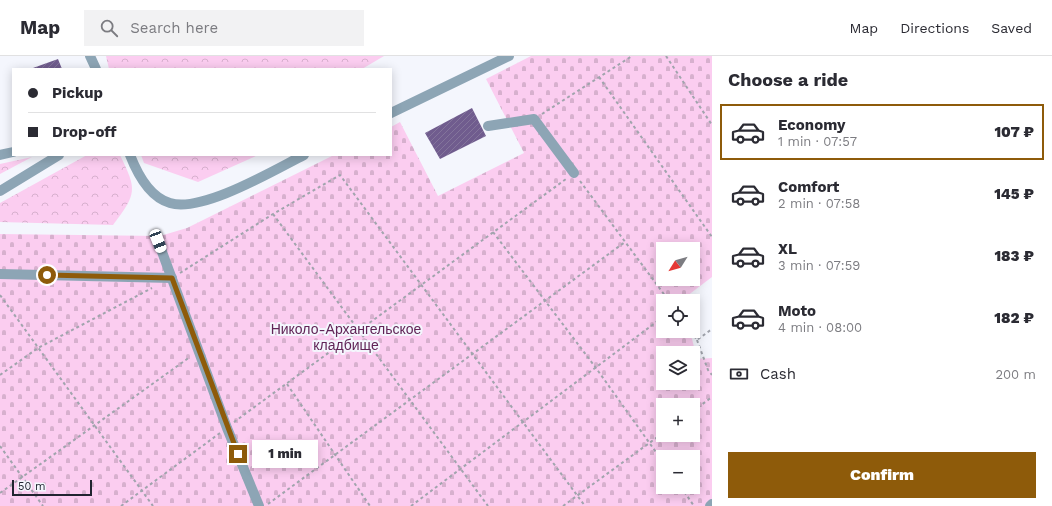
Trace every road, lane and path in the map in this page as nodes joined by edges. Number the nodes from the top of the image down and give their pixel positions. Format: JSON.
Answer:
{"nodes":[{"id":1,"x":90,"y":56,"type":"edge"},
{"id":2,"x":509,"y":56,"type":"edge"},
{"id":3,"x":632,"y":56,"type":"edge"},
{"id":4,"x":666,"y":56,"type":"edge"},
{"id":5,"x":96,"y":68,"type":"edge"},
{"id":6,"x":599,"y":77,"type":"junction"},
{"id":7,"x":392,"y":113,"type":"edge"},
{"id":8,"x":534,"y":119,"type":"junction"},
{"id":9,"x":712,"y":125,"type":"edge"},
{"id":10,"x":488,"y":126,"type":"dead end"},
{"id":11,"x":12,"y":152,"type":"edge"},
{"id":12,"x":0,"y":155,"type":"edge"},
{"id":13,"x":57,"y":156,"type":"edge"},
{"id":14,"x":130,"y":156,"type":"edge"},
{"id":15,"x":302,"y":156,"type":"edge"},
{"id":16,"x":574,"y":173,"type":"junction"},
{"id":17,"x":0,"y":191,"type":"edge"},
{"id":18,"x":273,"y":214,"type":"junction"},
{"id":19,"x":493,"y":232,"type":"junction"},
{"id":20,"x":712,"y":237,"type":"edge"},
{"id":21,"x":158,"y":241,"type":"dead end"},
{"id":22,"x":625,"y":242,"type":"junction"},
{"id":23,"x":0,"y":274,"type":"edge"},
{"id":24,"x":172,"y":278,"type":"junction"},
{"id":25,"x":422,"y":285,"type":"junction"},
{"id":26,"x":664,"y":294,"type":"edge"},
{"id":27,"x":0,"y":295,"type":"edge"},
{"id":28,"x":546,"y":300,"type":"junction"},
{"id":29,"x":656,"y":322,"type":"edge"},
{"id":30,"x":712,"y":329,"type":"edge"},
{"id":31,"x":359,"y":331,"type":"junction"},
{"id":32,"x":697,"y":340,"type":"joint"},
{"id":33,"x":38,"y":348,"type":"junction"},
{"id":34,"x":199,"y":350,"type":"junction"},
{"id":35,"x":472,"y":354,"type":"junction"},
{"id":36,"x":596,"y":368,"type":"junction"},
{"id":37,"x":0,"y":375,"type":"edge"},
{"id":38,"x":712,"y":375,"type":"edge"},
{"id":39,"x":287,"y":384,"type":"junction"},
{"id":40,"x":712,"y":397,"type":"edge"},
{"id":41,"x":410,"y":400,"type":"junction"},
{"id":42,"x":700,"y":406,"type":"edge"},
{"id":43,"x":523,"y":422,"type":"junction"},
{"id":44,"x":94,"y":425,"type":"junction"},
{"id":45,"x":227,"y":428,"type":"junction"},
{"id":46,"x":656,"y":438,"type":"edge"},
{"id":47,"x":649,"y":443,"type":"junction"},
{"id":48,"x":0,"y":446,"type":"edge"},
{"id":49,"x":656,"y":452,"type":"edge"},
{"id":50,"x":335,"y":455,"type":"junction"},
{"id":51,"x":461,"y":469,"type":"junction"},
{"id":52,"x":22,"y":477,"type":"junction"},
{"id":53,"x":141,"y":491,"type":"junction"},
{"id":54,"x":0,"y":493,"type":"edge"},
{"id":55,"x":686,"y":494,"type":"edge"},
{"id":56,"x":577,"y":495,"type":"junction"},
{"id":57,"x":43,"y":506,"type":"edge"},
{"id":58,"x":121,"y":506,"type":"edge"},
{"id":59,"x":153,"y":506,"type":"edge"},
{"id":60,"x":259,"y":506,"type":"edge"},
{"id":61,"x":266,"y":506,"type":"edge"},
{"id":62,"x":370,"y":506,"type":"edge"},
{"id":63,"x":411,"y":506,"type":"edge"},
{"id":64,"x":488,"y":506,"type":"edge"},
{"id":65,"x":562,"y":506,"type":"edge"},
{"id":66,"x":585,"y":506,"type":"edge"},
{"id":67,"x":694,"y":506,"type":"edge"}],
"edges":[{"from":1,"to":5,"type":"street"},
{"from":2,"to":7,"type":"street"},
{"from":3,"to":6,"type":"path"},
{"from":4,"to":9,"type":"path"},
{"from":6,"to":8,"type":"path"},
{"from":6,"to":20,"type":"path"},
{"from":8,"to":10,"type":"street"},
{"from":8,"to":16,"type":"street"},
{"from":11,"to":12,"type":"street"},
{"from":13,"to":17,"type":"street"},
{"from":14,"to":15,"type":"street"},
{"from":16,"to":19,"type":"path"},
{"from":16,"to":22,"type":"path"},
{"from":18,"to":24,"type":"path"},
{"from":18,"to":25,"type":"path"},
{"from":18,"to":31,"type":"path"},
{"from":19,"to":25,"type":"path"},
{"from":19,"to":28,"type":"path"},
{"from":21,"to":24,"type":"street"},
{"from":22,"to":26,"type":"path"},
{"from":22,"to":28,"type":"path"},
{"from":23,"to":24,"type":"street"},
{"from":24,"to":33,"type":"path"},
{"from":24,"to":34,"type":"street"},
{"from":25,"to":31,"type":"path"},
{"from":25,"to":35,"type":"path"},
{"from":27,"to":33,"type":"path"},
{"from":28,"to":35,"type":"path"},
{"from":28,"to":36,"type":"path"},
{"from":29,"to":36,"type":"path"},
{"from":30,"to":32,"type":"path"},
{"from":31,"to":39,"type":"path"},
{"from":31,"to":41,"type":"path"},
{"from":32,"to":38,"type":"path"},
{"from":33,"to":37,"type":"path"},
{"from":33,"to":44,"type":"path"},
{"from":34,"to":44,"type":"path"},
{"from":34,"to":45,"type":"street"},
{"from":35,"to":41,"type":"path"},
{"from":35,"to":43,"type":"path"},
{"from":36,"to":43,"type":"path"},
{"from":36,"to":47,"type":"path"},
{"from":39,"to":45,"type":"path"},
{"from":39,"to":50,"type":"path"},
{"from":40,"to":42,"type":"path"},
{"from":41,"to":50,"type":"path"},
{"from":41,"to":51,"type":"path"},
{"from":43,"to":51,"type":"path"},
{"from":43,"to":56,"type":"path"},
{"from":44,"to":52,"type":"path"},
{"from":44,"to":53,"type":"path"},
{"from":45,"to":53,"type":"path"},
{"from":45,"to":60,"type":"street"},
{"from":46,"to":47,"type":"path"},
{"from":47,"to":49,"type":"path"},
{"from":47,"to":56,"type":"path"},
{"from":48,"to":52,"type":"path"},
{"from":50,"to":61,"type":"path"},
{"from":50,"to":62,"type":"path"},
{"from":51,"to":63,"type":"path"},
{"from":51,"to":64,"type":"path"},
{"from":52,"to":54,"type":"path"},
{"from":52,"to":57,"type":"path"},
{"from":53,"to":58,"type":"path"},
{"from":53,"to":59,"type":"path"},
{"from":55,"to":67,"type":"path"},
{"from":56,"to":65,"type":"path"},
{"from":56,"to":66,"type":"path"}]}
